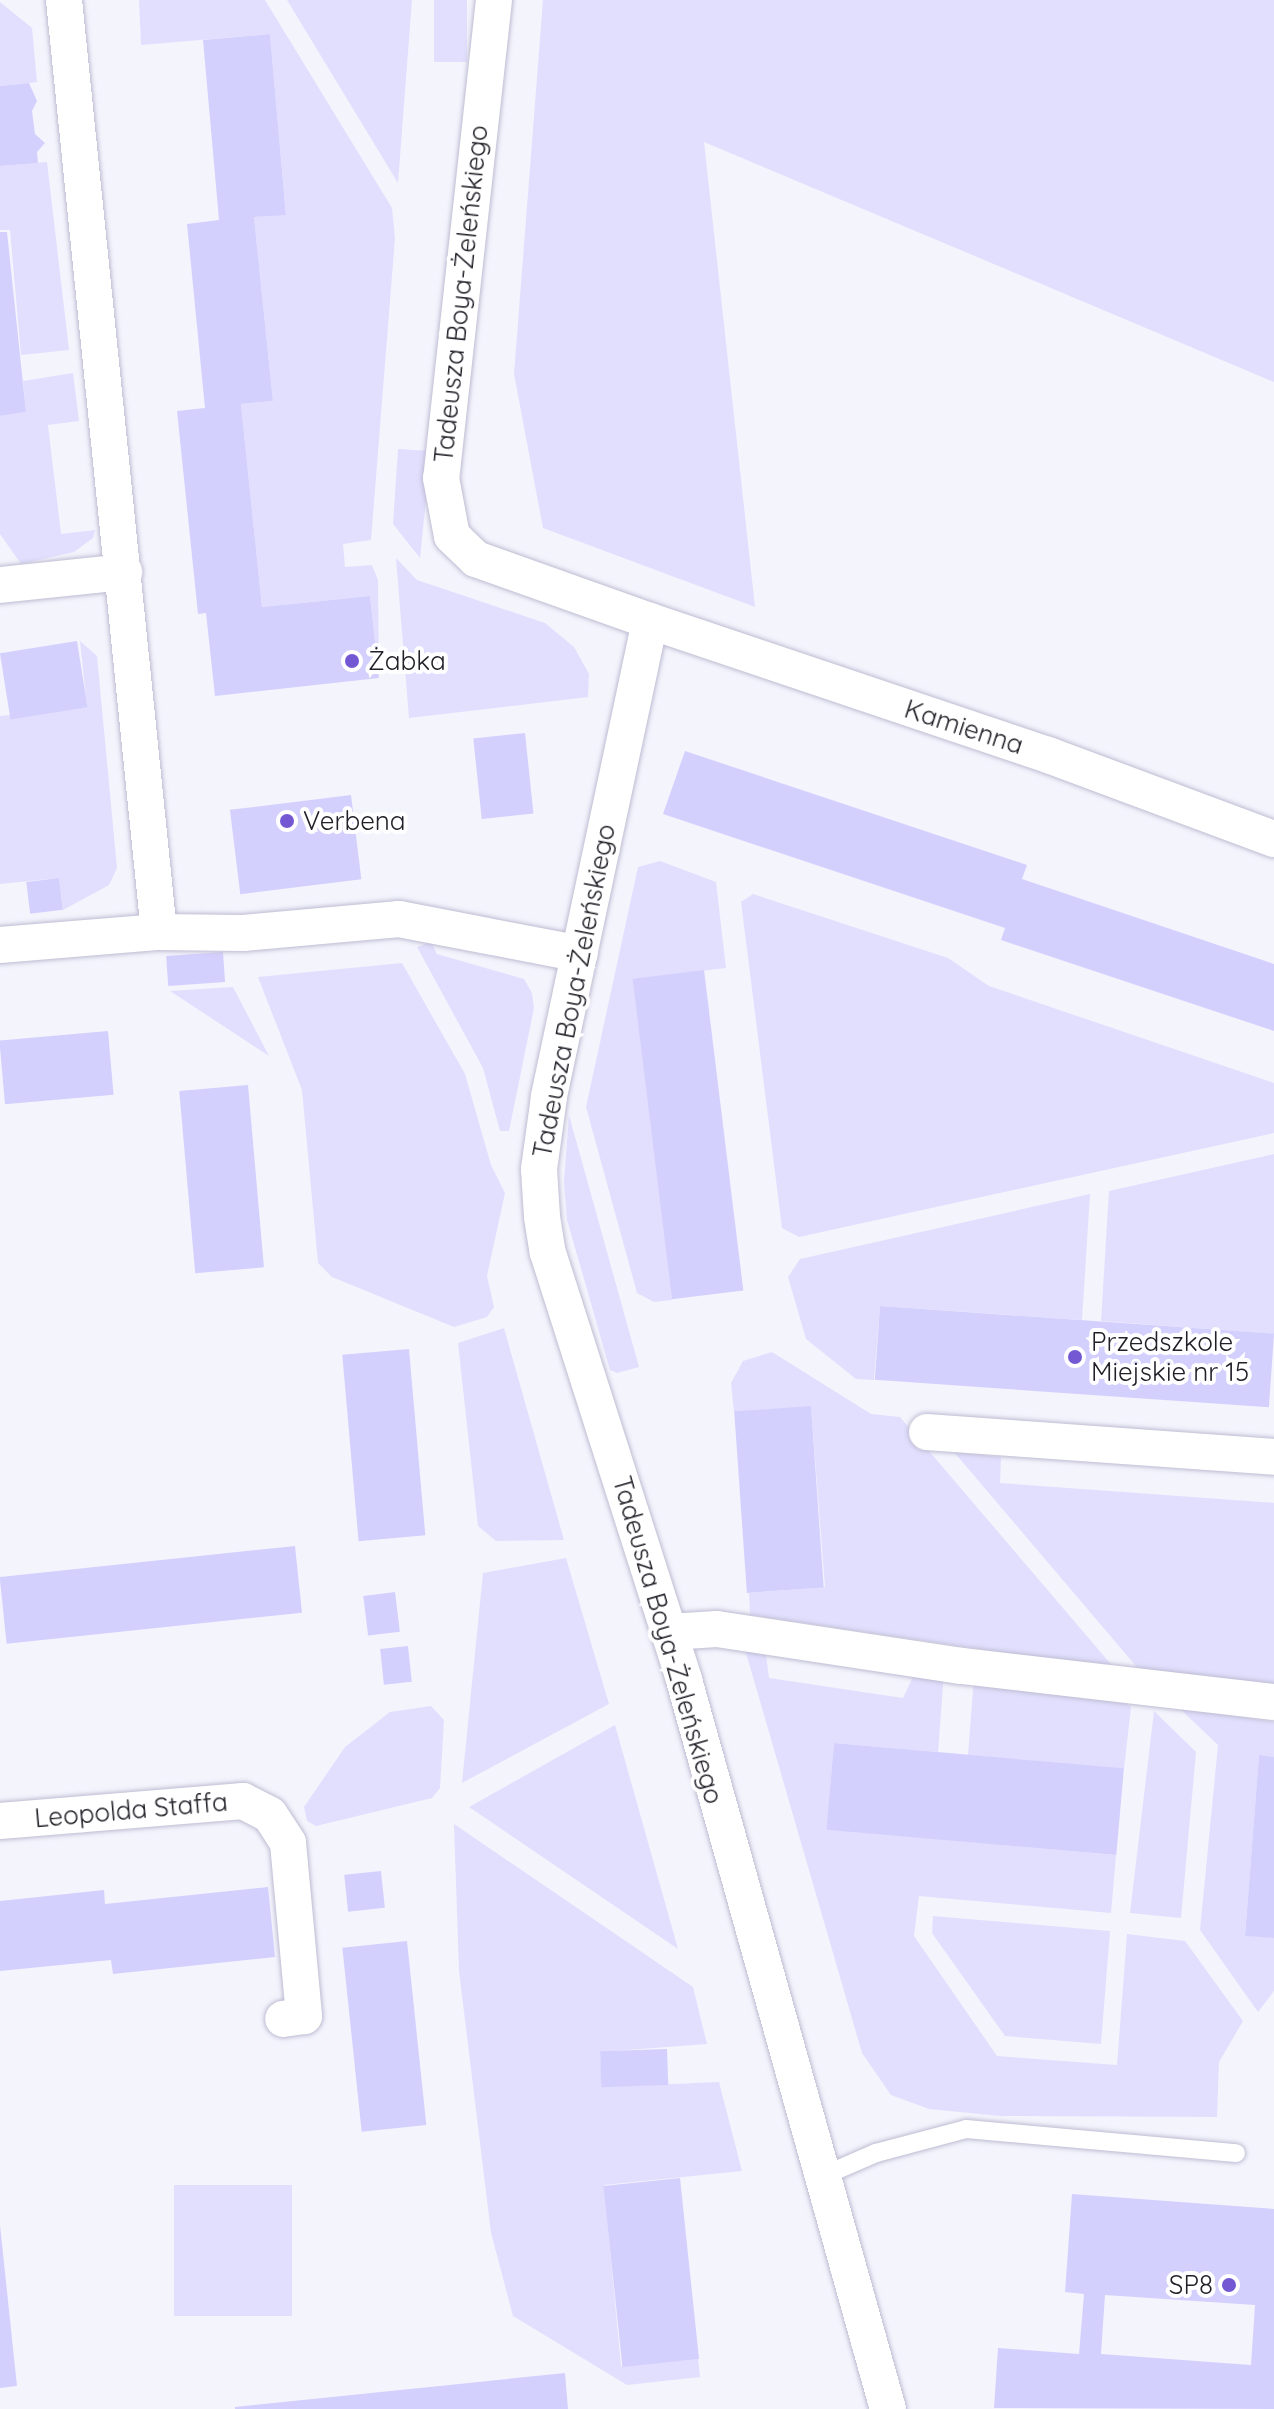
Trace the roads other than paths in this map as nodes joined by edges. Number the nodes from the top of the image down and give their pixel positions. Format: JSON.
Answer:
{"nodes":[{"id":1,"x":64,"y":0,"type":"edge"},
{"id":2,"x":494,"y":0,"type":"edge"},
{"id":3,"x":124,"y":572,"type":"junction"},
{"id":4,"x":0,"y":585,"type":"edge"},
{"id":5,"x":650,"y":621,"type":"junction"},
{"id":6,"x":1274,"y":839,"type":"edge"},
{"id":7,"x":159,"y":932,"type":"junction"},
{"id":8,"x":0,"y":945,"type":"edge"},
{"id":9,"x":580,"y":954,"type":"junction"},
{"id":10,"x":927,"y":1432,"type":"dead end"},
{"id":11,"x":1274,"y":1457,"type":"edge"},
{"id":12,"x":669,"y":1632,"type":"junction"},
{"id":13,"x":1274,"y":1702,"type":"edge"},
{"id":14,"x":0,"y":1821,"type":"edge"},
{"id":15,"x":283,"y":2019,"type":"dead end"},
{"id":16,"x":1236,"y":2153,"type":"dead end"},
{"id":17,"x":823,"y":2176,"type":"junction"},
{"id":18,"x":888,"y":2409,"type":"edge"}],
"edges":[{"from":1,"to":3,"type":"street"},
{"from":2,"to":5,"type":"street","name":"Tadeusza Boya-Żeleńskiego"},
{"from":3,"to":4,"type":"street"},
{"from":3,"to":7,"type":"street"},
{"from":5,"to":6,"type":"street","name":"Kamienna"},
{"from":5,"to":9,"type":"street","name":"Tadeusza Boya-Żeleńskiego"},
{"from":7,"to":8,"type":"street"},
{"from":7,"to":9,"type":"street"},
{"from":9,"to":12,"type":"street","name":"Tadeusza Boya-Żeleńskiego"},
{"from":10,"to":11,"type":"street"},
{"from":12,"to":13,"type":"street"},
{"from":12,"to":17,"type":"street","name":"Tadeusza Boya-Żeleńskiego"},
{"from":14,"to":15,"type":"street","name":"Leopolda Staffa"},
{"from":16,"to":17,"type":"lane"},
{"from":17,"to":18,"type":"street","name":"Tadeusza Boya-Żeleńskiego"}]}
